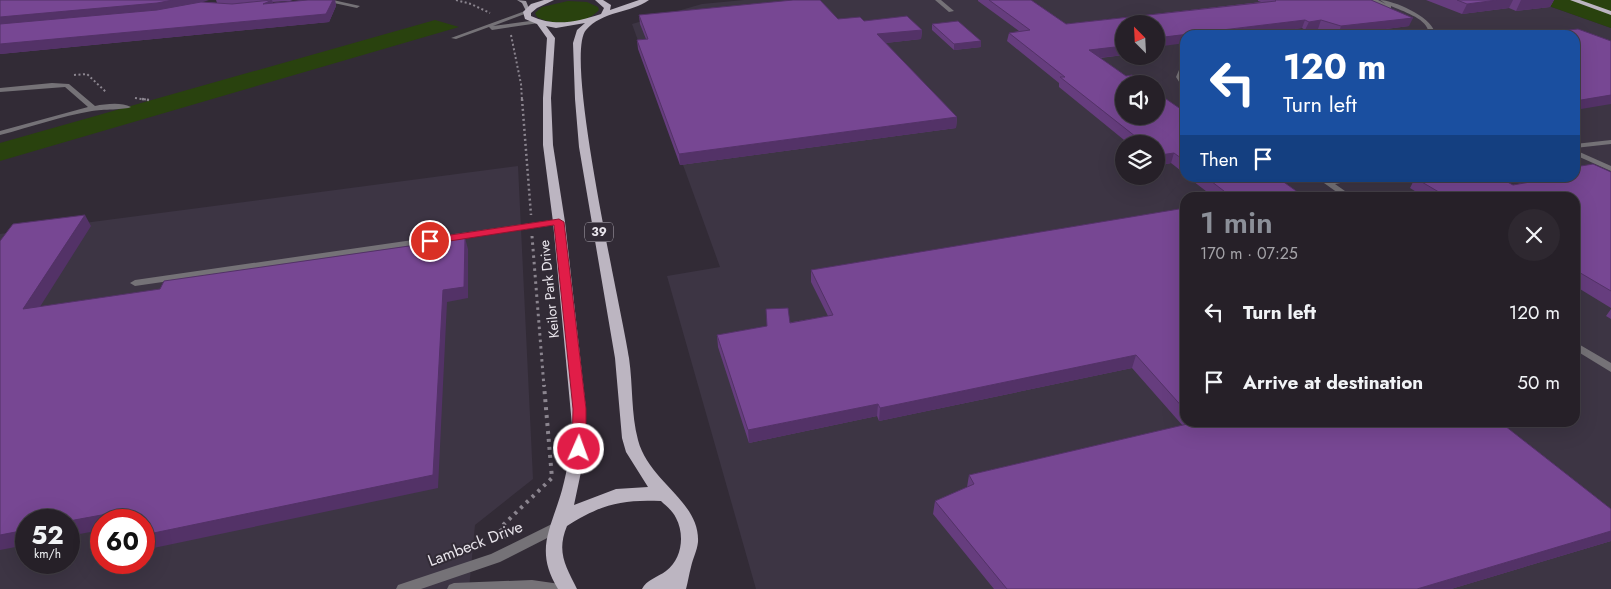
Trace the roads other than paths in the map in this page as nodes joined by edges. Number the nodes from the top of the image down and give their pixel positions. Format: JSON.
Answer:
{"nodes":[{"id":1,"x":520,"y":0,"type":"edge"},
{"id":2,"x":551,"y":0,"type":"edge"},
{"id":3,"x":598,"y":0,"type":"edge"},
{"id":4,"x":646,"y":0,"type":"edge"},
{"id":5,"x":938,"y":0,"type":"edge"},
{"id":6,"x":1373,"y":0,"type":"edge"},
{"id":7,"x":1383,"y":0,"type":"edge"},
{"id":8,"x":1573,"y":0,"type":"edge"},
{"id":9,"x":312,"y":1,"type":"edge"},
{"id":10,"x":357,"y":6,"type":"dead end"},
{"id":11,"x":951,"y":10,"type":"dead end"},
{"id":12,"x":528,"y":11,"type":"junction"},
{"id":13,"x":1611,"y":13,"type":"edge"},
{"id":14,"x":1414,"y":15,"type":"junction"},
{"id":15,"x":600,"y":16,"type":"junction"},
{"id":16,"x":538,"y":22,"type":"junction"},
{"id":17,"x":1431,"y":30,"type":"edge"},
{"id":18,"x":474,"y":32,"type":"junction"},
{"id":19,"x":454,"y":38,"type":"dead end"},
{"id":20,"x":0,"y":90,"type":"edge"},
{"id":21,"x":127,"y":107,"type":"dead end"},
{"id":22,"x":93,"y":108,"type":"junction"},
{"id":23,"x":0,"y":133,"type":"edge"},
{"id":24,"x":1611,"y":142,"type":"edge"},
{"id":25,"x":1580,"y":145,"type":"edge"},
{"id":26,"x":1580,"y":154,"type":"edge"},
{"id":27,"x":1611,"y":170,"type":"edge"},
{"id":28,"x":1328,"y":182,"type":"edge"},
{"id":29,"x":1342,"y":192,"type":"edge"},
{"id":30,"x":559,"y":222,"type":"junction"},
{"id":31,"x":135,"y":283,"type":"dead end"},
{"id":32,"x":1580,"y":348,"type":"edge"},
{"id":33,"x":1611,"y":368,"type":"edge"},
{"id":34,"x":665,"y":495,"type":"junction"},
{"id":35,"x":559,"y":524,"type":"junction"},
{"id":36,"x":682,"y":567,"type":"junction"},
{"id":37,"x":403,"y":589,"type":"edge"},
{"id":38,"x":454,"y":589,"type":"edge"},
{"id":39,"x":562,"y":589,"type":"edge"},
{"id":40,"x":568,"y":589,"type":"edge"},
{"id":41,"x":651,"y":589,"type":"edge"},
{"id":42,"x":677,"y":589,"type":"edge"}],
"edges":[{"from":1,"to":12,"type":"street"},
{"from":2,"to":12,"type":"main road"},
{"from":3,"to":15,"type":"main road"},
{"from":4,"to":15,"type":"main road","number":"39"},
{"from":5,"to":11,"type":"street"},
{"from":6,"to":14,"type":"street"},
{"from":7,"to":14,"type":"street"},
{"from":8,"to":13,"type":"main road"},
{"from":9,"to":10,"type":"street"},
{"from":12,"to":16,"type":"main road","name":"Keilor Park Drive"},
{"from":12,"to":18,"type":"street"},
{"from":14,"to":17,"type":"street"},
{"from":15,"to":16,"type":"main road","number":"39"},
{"from":15,"to":34,"type":"main road","number":"39"},
{"from":16,"to":18,"type":"street"},
{"from":16,"to":30,"type":"main road","name":"Keilor Park Drive"},
{"from":18,"to":19,"type":"street"},
{"from":20,"to":22,"type":"street"},
{"from":21,"to":22,"type":"street"},
{"from":22,"to":23,"type":"street"},
{"from":24,"to":25,"type":"street"},
{"from":26,"to":27,"type":"street"},
{"from":28,"to":29,"type":"street"},
{"from":30,"to":31,"type":"street"},
{"from":30,"to":35,"type":"main road","name":"Keilor Park Drive"},
{"from":32,"to":33,"type":"street"},
{"from":34,"to":35,"type":"main road"},
{"from":34,"to":36,"type":"main road","number":"39"},
{"from":35,"to":37,"type":"street","name":"Lambeck Drive"},
{"from":35,"to":40,"type":"main road","name":"Keilor Park Drive"},
{"from":36,"to":41,"type":"main road"},
{"from":36,"to":42,"type":"main road","number":"39"},
{"from":38,"to":39,"type":"street"}]}
